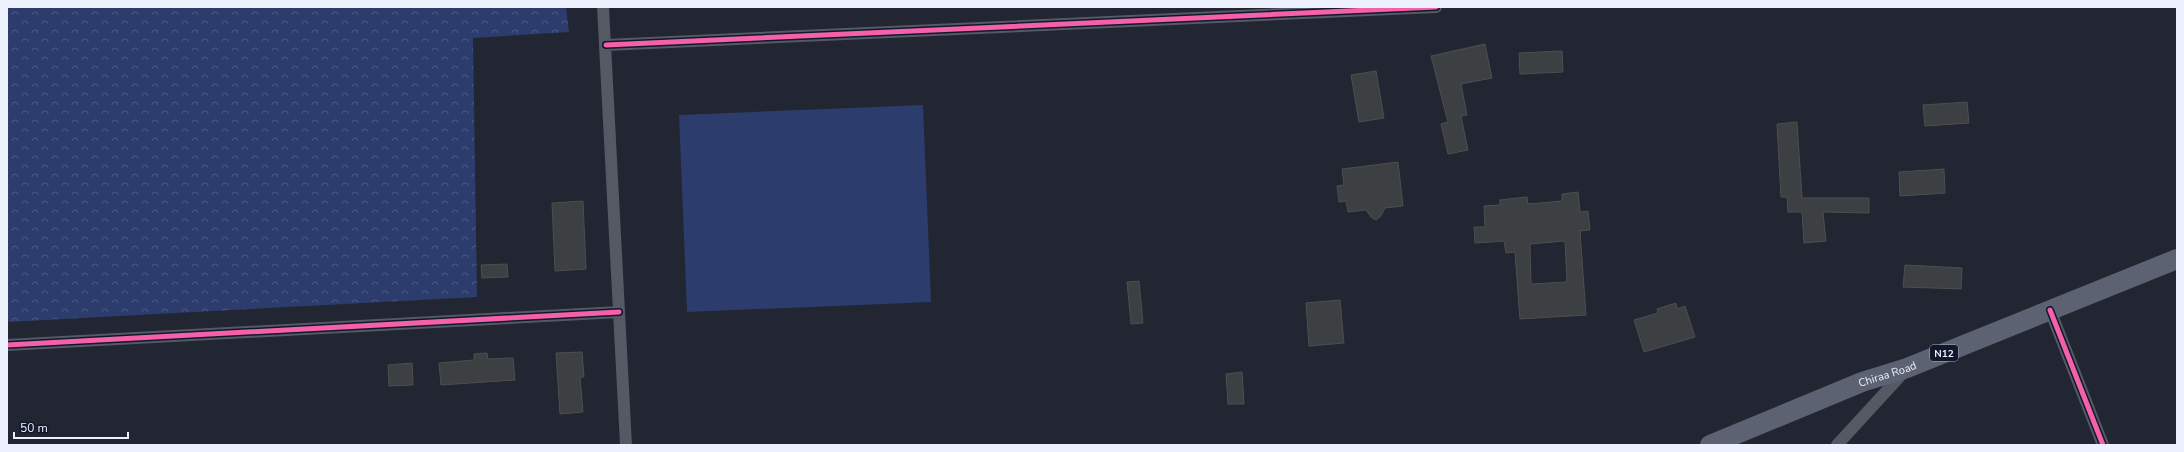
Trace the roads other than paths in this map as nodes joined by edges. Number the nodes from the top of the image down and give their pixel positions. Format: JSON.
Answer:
{"nodes":[{"id":1,"x":603,"y":7,"type":"edge"},
{"id":2,"x":1436,"y":7,"type":"edge"},
{"id":3,"x":1224,"y":12,"type":"edge"},
{"id":4,"x":606,"y":45,"type":"junction"},
{"id":5,"x":2177,"y":259,"type":"edge"},
{"id":6,"x":2050,"y":310,"type":"junction"},
{"id":7,"x":619,"y":312,"type":"junction"},
{"id":8,"x":7,"y":345,"type":"edge"},
{"id":9,"x":1907,"y":368,"type":"junction"},
{"id":10,"x":626,"y":445,"type":"edge"},
{"id":11,"x":1710,"y":445,"type":"edge"},
{"id":12,"x":1837,"y":445,"type":"edge"},
{"id":13,"x":2104,"y":445,"type":"edge"}],
"edges":[{"from":1,"to":4,"type":"street"},
{"from":2,"to":3,"type":"street"},
{"from":3,"to":4,"type":"street"},
{"from":4,"to":7,"type":"street"},
{"from":5,"to":6,"type":"highway","name":"Chiraa Road","number":"N12"},
{"from":6,"to":9,"type":"highway","name":"Chiraa Road","number":"N12"},
{"from":6,"to":13,"type":"street"},
{"from":7,"to":8,"type":"street"},
{"from":7,"to":10,"type":"street"},
{"from":9,"to":11,"type":"highway","name":"Chiraa Road","number":"N12"},
{"from":9,"to":12,"type":"street"}]}
